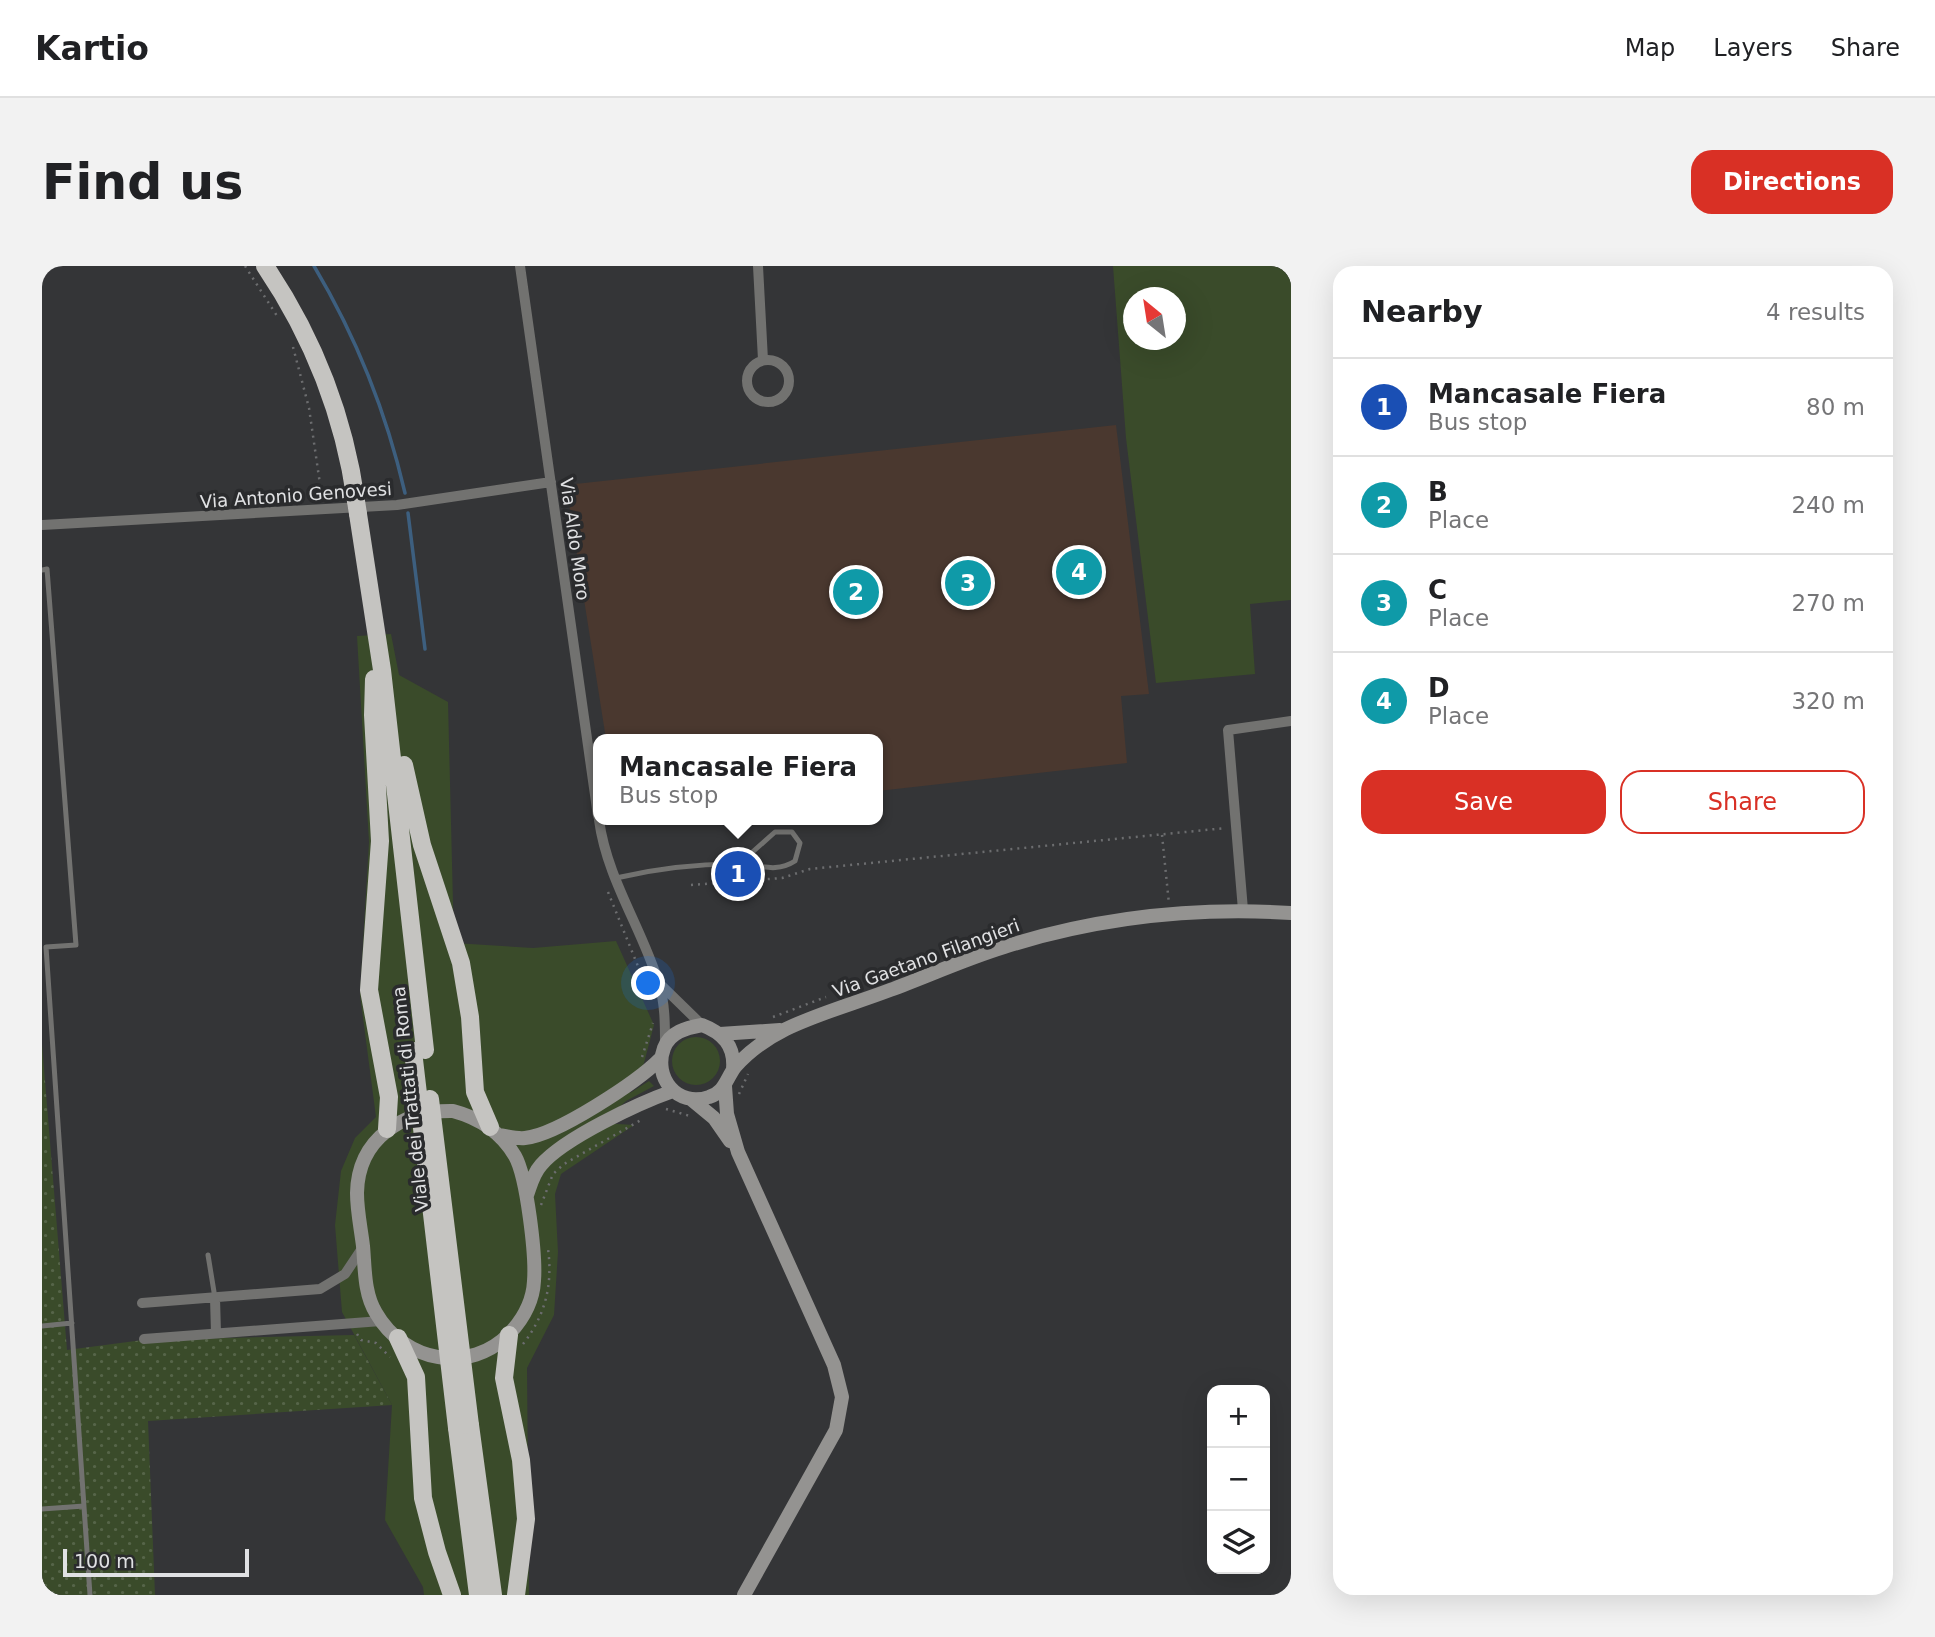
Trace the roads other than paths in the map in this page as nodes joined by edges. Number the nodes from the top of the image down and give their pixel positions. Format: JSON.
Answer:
{"nodes":[{"id":1,"x":265,"y":266,"type":"edge"},
{"id":2,"x":520,"y":266,"type":"edge"},
{"id":3,"x":758,"y":266,"type":"edge"},
{"id":4,"x":763,"y":360,"type":"junction"},
{"id":5,"x":551,"y":482,"type":"junction"},
{"id":6,"x":42,"y":525,"type":"edge"},
{"id":7,"x":42,"y":570,"type":"edge"},
{"id":8,"x":378,"y":671,"type":"junction"},
{"id":9,"x":1291,"y":721,"type":"edge"},
{"id":10,"x":593,"y":782,"type":"edge"},
{"id":11,"x":600,"y":825,"type":"edge"},
{"id":12,"x":739,"y":864,"type":"junction"},
{"id":13,"x":614,"y":878,"type":"junction"},
{"id":14,"x":1243,"y":910,"type":"junction"},
{"id":15,"x":1291,"y":913,"type":"edge"},
{"id":16,"x":659,"y":984,"type":"junction"},
{"id":17,"x":702,"y":1025,"type":"junction"},
{"id":18,"x":785,"y":1030,"type":"junction"},
{"id":19,"x":720,"y":1034,"type":"junction"},
{"id":20,"x":665,"y":1044,"type":"junction"},
{"id":21,"x":660,"y":1059,"type":"junction"},
{"id":22,"x":733,"y":1069,"type":"junction"},
{"id":23,"x":725,"y":1086,"type":"junction"},
{"id":24,"x":673,"y":1091,"type":"junction"},
{"id":25,"x":691,"y":1099,"type":"junction"},
{"id":26,"x":387,"y":1129,"type":"junction"},
{"id":27,"x":494,"y":1131,"type":"junction"},
{"id":28,"x":738,"y":1152,"type":"junction"},
{"id":29,"x":526,"y":1199,"type":"junction"},
{"id":30,"x":363,"y":1247,"type":"junction"},
{"id":31,"x":208,"y":1255,"type":"dead end"},
{"id":32,"x":215,"y":1298,"type":"junction"},
{"id":33,"x":142,"y":1303,"type":"dead end"},
{"id":34,"x":381,"y":1321,"type":"junction"},
{"id":35,"x":72,"y":1323,"type":"junction"},
{"id":36,"x":42,"y":1326,"type":"edge"},
{"id":37,"x":216,"y":1333,"type":"junction"},
{"id":38,"x":398,"y":1338,"type":"junction"},
{"id":39,"x":144,"y":1339,"type":"dead end"},
{"id":40,"x":515,"y":1340,"type":"junction"},
{"id":41,"x":464,"y":1427,"type":"junction"},
{"id":42,"x":84,"y":1506,"type":"junction"},
{"id":43,"x":42,"y":1509,"type":"edge"},
{"id":44,"x":90,"y":1595,"type":"edge"},
{"id":45,"x":452,"y":1595,"type":"edge"},
{"id":46,"x":478,"y":1595,"type":"edge"},
{"id":47,"x":493,"y":1595,"type":"edge"},
{"id":48,"x":516,"y":1595,"type":"edge"},
{"id":49,"x":744,"y":1595,"type":"edge"}],
"edges":[{"from":1,"to":8,"type":"highway","name":"Viale dei Trattati di Roma"},
{"from":2,"to":5,"type":"street","name":"Via Aldo Moro"},
{"from":3,"to":4,"type":"street"},
{"from":4,"to":4,"type":"street"},
{"from":5,"to":6,"type":"street","name":"Via Antonio Genovesi"},
{"from":5,"to":10,"type":"street","name":"Via Aldo Moro"},
{"from":7,"to":35,"type":"lane"},
{"from":8,"to":26,"type":"highway"},
{"from":8,"to":27,"type":"highway"},
{"from":8,"to":41,"type":"highway","name":"Viale dei Trattati di Roma","bridge":true},
{"from":9,"to":14,"type":"street"},
{"from":11,"to":13,"type":"street","name":"Via Aldo Moro"},
{"from":12,"to":12,"type":"lane"},
{"from":12,"to":13,"type":"lane"},
{"from":13,"to":16,"type":"street","name":"Via Aldo Moro"},
{"from":14,"to":15,"type":"street","name":"Via Gaetano Filangieri"},
{"from":14,"to":18,"type":"street","name":"Via Gaetano Filangieri"},
{"from":16,"to":17,"type":"street","name":"Via Aldo Moro"},
{"from":16,"to":20,"type":"street","name":"Via Aldo Moro"},
{"from":17,"to":19,"type":"street"},
{"from":17,"to":20,"type":"street"},
{"from":18,"to":19,"type":"street","name":"Via Gaetano Filangieri"},
{"from":18,"to":22,"type":"street","name":"Via Gaetano Filangieri"},
{"from":19,"to":22,"type":"street"},
{"from":20,"to":21,"type":"street"},
{"from":21,"to":24,"type":"street"},
{"from":21,"to":27,"type":"street"},
{"from":22,"to":23,"type":"street"},
{"from":23,"to":25,"type":"street"},
{"from":23,"to":28,"type":"street"},
{"from":24,"to":25,"type":"street"},
{"from":24,"to":29,"type":"street"},
{"from":25,"to":28,"type":"street"},
{"from":26,"to":27,"type":"street"},
{"from":26,"to":30,"type":"street"},
{"from":27,"to":29,"type":"street"},
{"from":28,"to":49,"type":"street"},
{"from":29,"to":40,"type":"street"},
{"from":30,"to":32,"type":"street"},
{"from":30,"to":34,"type":"street"},
{"from":31,"to":32,"type":"lane"},
{"from":32,"to":33,"type":"street"},
{"from":32,"to":37,"type":"street"},
{"from":34,"to":37,"type":"street"},
{"from":34,"to":38,"type":"street"},
{"from":35,"to":36,"type":"lane"},
{"from":35,"to":42,"type":"lane"},
{"from":37,"to":39,"type":"street"},
{"from":38,"to":40,"type":"street"},
{"from":38,"to":45,"type":"highway"},
{"from":40,"to":48,"type":"highway"},
{"from":41,"to":46,"type":"highway","name":"Viale dei Trattati di Roma"},
{"from":41,"to":47,"type":"highway","name":"Viale dei Trattati di Roma"},
{"from":42,"to":43,"type":"lane"},
{"from":42,"to":44,"type":"lane"}]}
